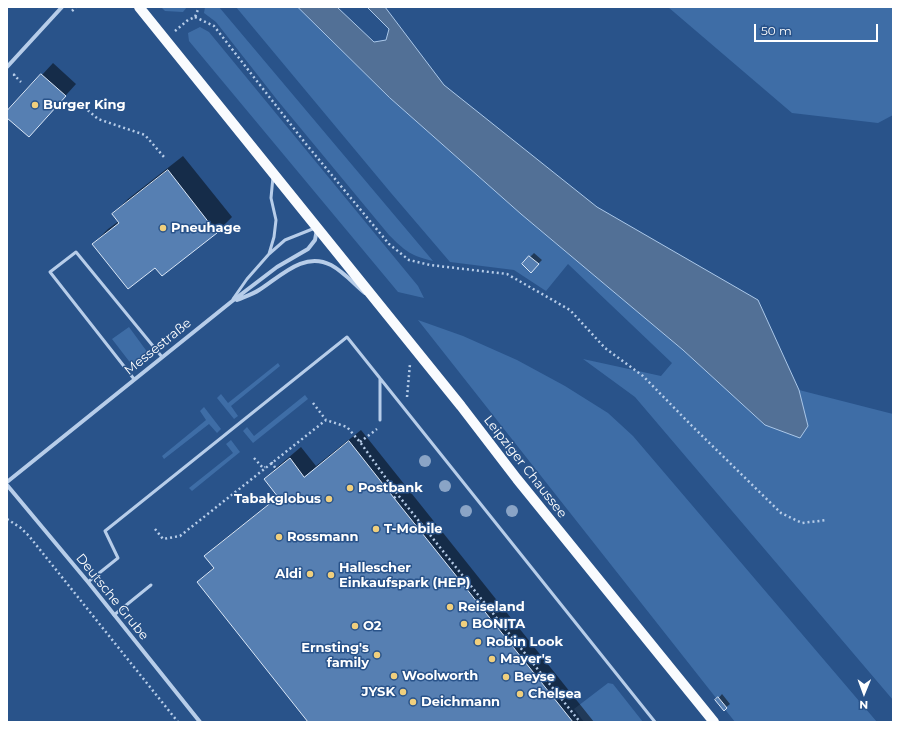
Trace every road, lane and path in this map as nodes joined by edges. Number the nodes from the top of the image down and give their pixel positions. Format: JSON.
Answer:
{"nodes":[{"id":1,"x":62,"y":7,"type":"edge"},
{"id":2,"x":139,"y":7,"type":"edge"},
{"id":3,"x":199,"y":7,"type":"edge"},
{"id":4,"x":195,"y":18,"type":"junction"},
{"id":5,"x":166,"y":39,"type":"junction"},
{"id":6,"x":7,"y":67,"type":"edge"},
{"id":7,"x":84,"y":107,"type":"dead end"},
{"id":8,"x":164,"y":157,"type":"dead end"},
{"id":9,"x":273,"y":173,"type":"junction"},
{"id":10,"x":317,"y":227,"type":"junction"},
{"id":11,"x":269,"y":254,"type":"junction"},
{"id":12,"x":231,"y":302,"type":"junction"},
{"id":13,"x":381,"y":306,"type":"junction"},
{"id":14,"x":162,"y":357,"type":"junction"},
{"id":15,"x":380,"y":377,"type":"junction"},
{"id":16,"x":134,"y":379,"type":"junction"},
{"id":17,"x":313,"y":403,"type":"dead end"},
{"id":18,"x":326,"y":420,"type":"junction"},
{"id":19,"x":380,"y":420,"type":"dead end"},
{"id":20,"x":254,"y":458,"type":"dead end"},
{"id":21,"x":272,"y":463,"type":"junction"},
{"id":22,"x":276,"y":469,"type":"dead end"},
{"id":23,"x":7,"y":483,"type":"edge"},
{"id":24,"x":398,"y":495,"type":"junction"},
{"id":25,"x":394,"y":498,"type":"dead end"},
{"id":26,"x":7,"y":519,"type":"edge"},
{"id":27,"x":827,"y":520,"type":"dead end"},
{"id":28,"x":155,"y":529,"type":"dead end"},
{"id":29,"x":88,"y":582,"type":"junction"},
{"id":30,"x":151,"y":585,"type":"dead end"},
{"id":31,"x":114,"y":615,"type":"junction"},
{"id":32,"x":178,"y":722,"type":"edge"},
{"id":33,"x":200,"y":722,"type":"edge"},
{"id":34,"x":580,"y":722,"type":"edge"},
{"id":35,"x":655,"y":722,"type":"edge"},
{"id":36,"x":714,"y":722,"type":"edge"}],
"edges":[{"from":1,"to":6,"type":"street"},
{"from":2,"to":5,"type":"main road","name":"Leipziger Chaussee"},
{"from":3,"to":4,"type":"path"},
{"from":4,"to":5,"type":"path"},
{"from":4,"to":27,"type":"path"},
{"from":5,"to":9,"type":"main road","name":"Leipziger Chaussee"},
{"from":7,"to":8,"type":"path"},
{"from":9,"to":10,"type":"main road","name":"Leipziger Chaussee"},
{"from":9,"to":11,"type":"lane"},
{"from":10,"to":11,"type":"lane"},
{"from":10,"to":12,"type":"street","name":"Messestraße"},
{"from":10,"to":13,"type":"main road","name":"Leipziger Chaussee"},
{"from":11,"to":12,"type":"lane"},
{"from":12,"to":13,"type":"street"},
{"from":12,"to":14,"type":"street","name":"Messestraße"},
{"from":13,"to":36,"type":"main road","name":"Leipziger Chaussee"},
{"from":14,"to":16,"type":"street","name":"Messestraße"},
{"from":14,"to":16,"type":"lane"},
{"from":15,"to":19,"type":"lane"},
{"from":15,"to":29,"type":"lane"},
{"from":15,"to":35,"type":"lane"},
{"from":16,"to":23,"type":"street","name":"Messestraße"},
{"from":17,"to":18,"type":"path"},
{"from":18,"to":21,"type":"path"},
{"from":18,"to":24,"type":"path"},
{"from":20,"to":21,"type":"path"},
{"from":21,"to":22,"type":"path"},
{"from":21,"to":28,"type":"path"},
{"from":23,"to":29,"type":"street","name":"Deutsche Grube"},
{"from":24,"to":25,"type":"path"},
{"from":24,"to":34,"type":"path"},
{"from":26,"to":32,"type":"path"},
{"from":29,"to":31,"type":"street","name":"Deutsche Grube"},
{"from":30,"to":31,"type":"lane"},
{"from":31,"to":33,"type":"street","name":"Deutsche Grube"}]}
